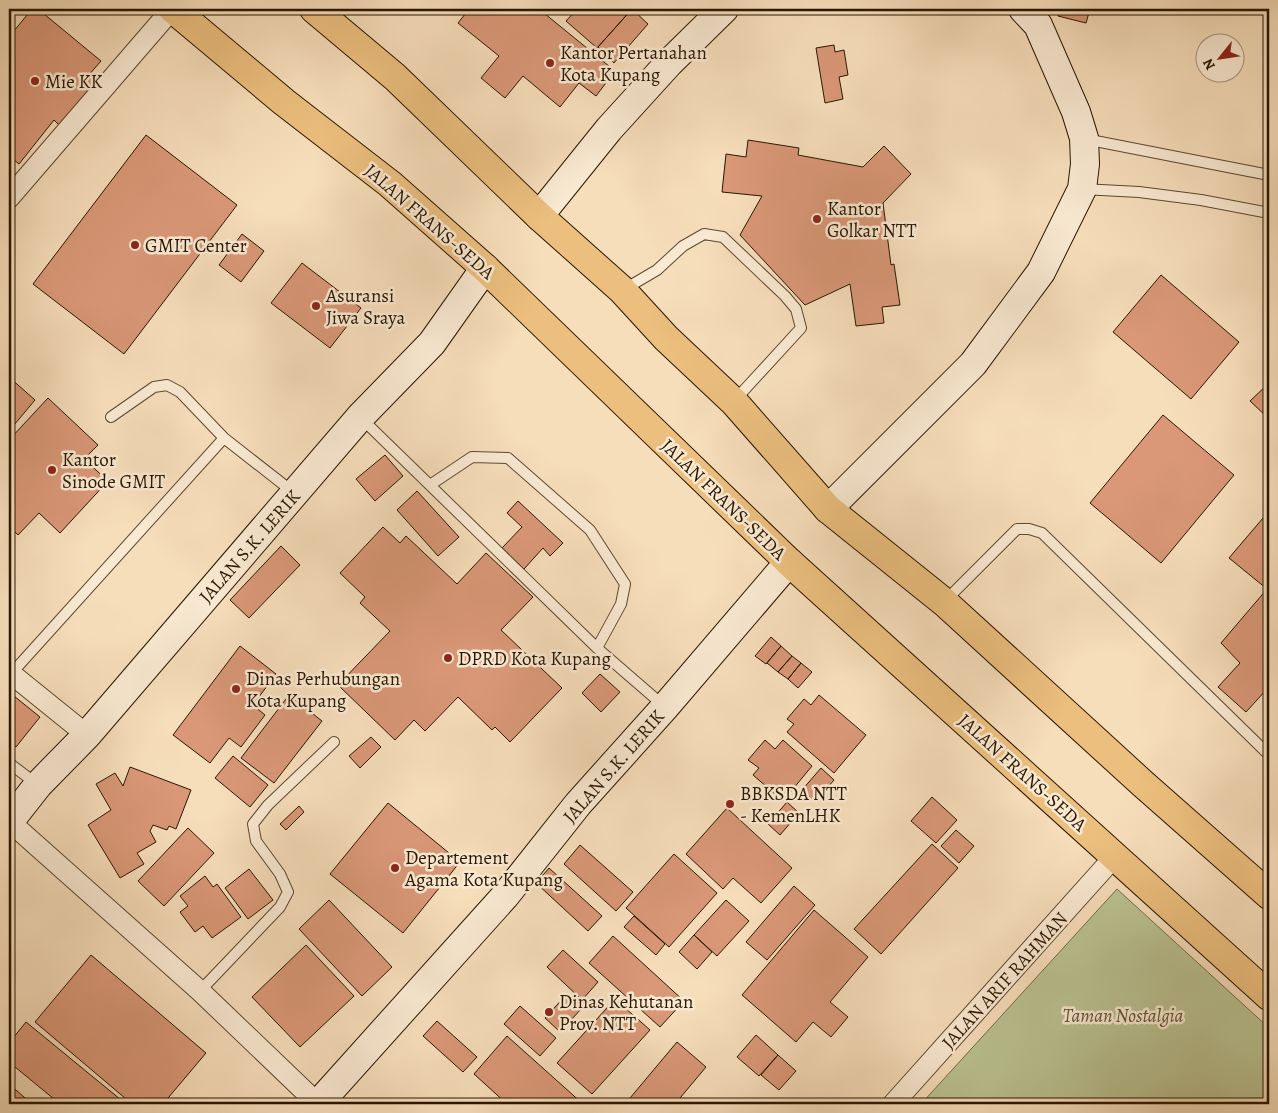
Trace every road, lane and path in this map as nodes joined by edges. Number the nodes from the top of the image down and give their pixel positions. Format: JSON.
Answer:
{"nodes":[{"id":1,"x":172,"y":9,"type":"edge"},
{"id":2,"x":314,"y":9,"type":"edge"},
{"id":3,"x":724,"y":9,"type":"edge"},
{"id":4,"x":1023,"y":9,"type":"edge"},
{"id":5,"x":1084,"y":138,"type":"junction"},
{"id":6,"x":1269,"y":176,"type":"edge"},
{"id":7,"x":1082,"y":189,"type":"junction"},
{"id":8,"x":9,"y":198,"type":"edge"},
{"id":9,"x":1269,"y":213,"type":"edge"},
{"id":10,"x":538,"y":216,"type":"junction"},
{"id":11,"x":486,"y":268,"type":"junction"},
{"id":12,"x":622,"y":290,"type":"junction"},
{"id":13,"x":734,"y":402,"type":"junction"},
{"id":14,"x":111,"y":417,"type":"dead end"},
{"id":15,"x":360,"y":417,"type":"junction"},
{"id":16,"x":224,"y":438,"type":"junction"},
{"id":17,"x":430,"y":485,"type":"junction"},
{"id":18,"x":294,"y":492,"type":"junction"},
{"id":19,"x":828,"y":509,"type":"junction"},
{"id":20,"x":789,"y":562,"type":"junction"},
{"id":21,"x":944,"y":602,"type":"junction"},
{"id":22,"x":597,"y":648,"type":"junction"},
{"id":23,"x":10,"y":673,"type":"edge"},
{"id":24,"x":665,"y":707,"type":"junction"},
{"id":25,"x":87,"y":734,"type":"junction"},
{"id":26,"x":334,"y":742,"type":"dead end"},
{"id":27,"x":1269,"y":755,"type":"edge"},
{"id":28,"x":9,"y":763,"type":"edge"},
{"id":29,"x":38,"y":785,"type":"junction"},
{"id":30,"x":9,"y":822,"type":"edge"},
{"id":31,"x":1115,"y":856,"type":"junction"},
{"id":32,"x":1267,"y":887,"type":"edge"},
{"id":33,"x":200,"y":991,"type":"junction"},
{"id":34,"x":1269,"y":996,"type":"edge"},
{"id":35,"x":318,"y":1104,"type":"edge"},
{"id":36,"x":894,"y":1104,"type":"edge"}],
"edges":[{"from":1,"to":8,"type":"street"},
{"from":1,"to":11,"type":"main road","name":"JALAN FRANS-SEDA"},
{"from":2,"to":10,"type":"main road"},
{"from":3,"to":10,"type":"main road"},
{"from":4,"to":5,"type":"main road"},
{"from":5,"to":6,"type":"lane"},
{"from":5,"to":7,"type":"main road"},
{"from":7,"to":9,"type":"lane"},
{"from":7,"to":19,"type":"main road"},
{"from":10,"to":12,"type":"main road"},
{"from":11,"to":15,"type":"main road","name":"JALAN S.K. LERIK"},
{"from":11,"to":20,"type":"main road","name":"JALAN FRANS-SEDA"},
{"from":12,"to":13,"type":"main road"},
{"from":12,"to":13,"type":"lane"},
{"from":13,"to":19,"type":"main road"},
{"from":14,"to":16,"type":"lane"},
{"from":15,"to":17,"type":"lane"},
{"from":15,"to":18,"type":"main road","name":"JALAN S.K. LERIK"},
{"from":16,"to":18,"type":"lane"},
{"from":16,"to":23,"type":"lane"},
{"from":17,"to":22,"type":"lane"},
{"from":17,"to":22,"type":"lane"},
{"from":18,"to":25,"type":"main road","name":"JALAN S.K. LERIK"},
{"from":19,"to":21,"type":"main road"},
{"from":20,"to":24,"type":"main road","name":"JALAN S.K. LERIK"},
{"from":20,"to":31,"type":"main road","name":"JALAN FRANS-SEDA"},
{"from":21,"to":27,"type":"lane"},
{"from":21,"to":32,"type":"main road"},
{"from":22,"to":24,"type":"lane"},
{"from":23,"to":25,"type":"street"},
{"from":24,"to":35,"type":"main road","name":"JALAN S.K. LERIK"},
{"from":25,"to":29,"type":"main road","name":"JALAN S.K. LERIK"},
{"from":26,"to":33,"type":"lane"},
{"from":28,"to":29,"type":"lane"},
{"from":29,"to":30,"type":"main road","name":"JALAN S.K. LERIK"},
{"from":30,"to":33,"type":"street"},
{"from":31,"to":34,"type":"main road","name":"JALAN FRANS-SEDA"},
{"from":31,"to":36,"type":"street","name":"JALAN ARIF RAHMAN"},
{"from":33,"to":35,"type":"street"}]}
